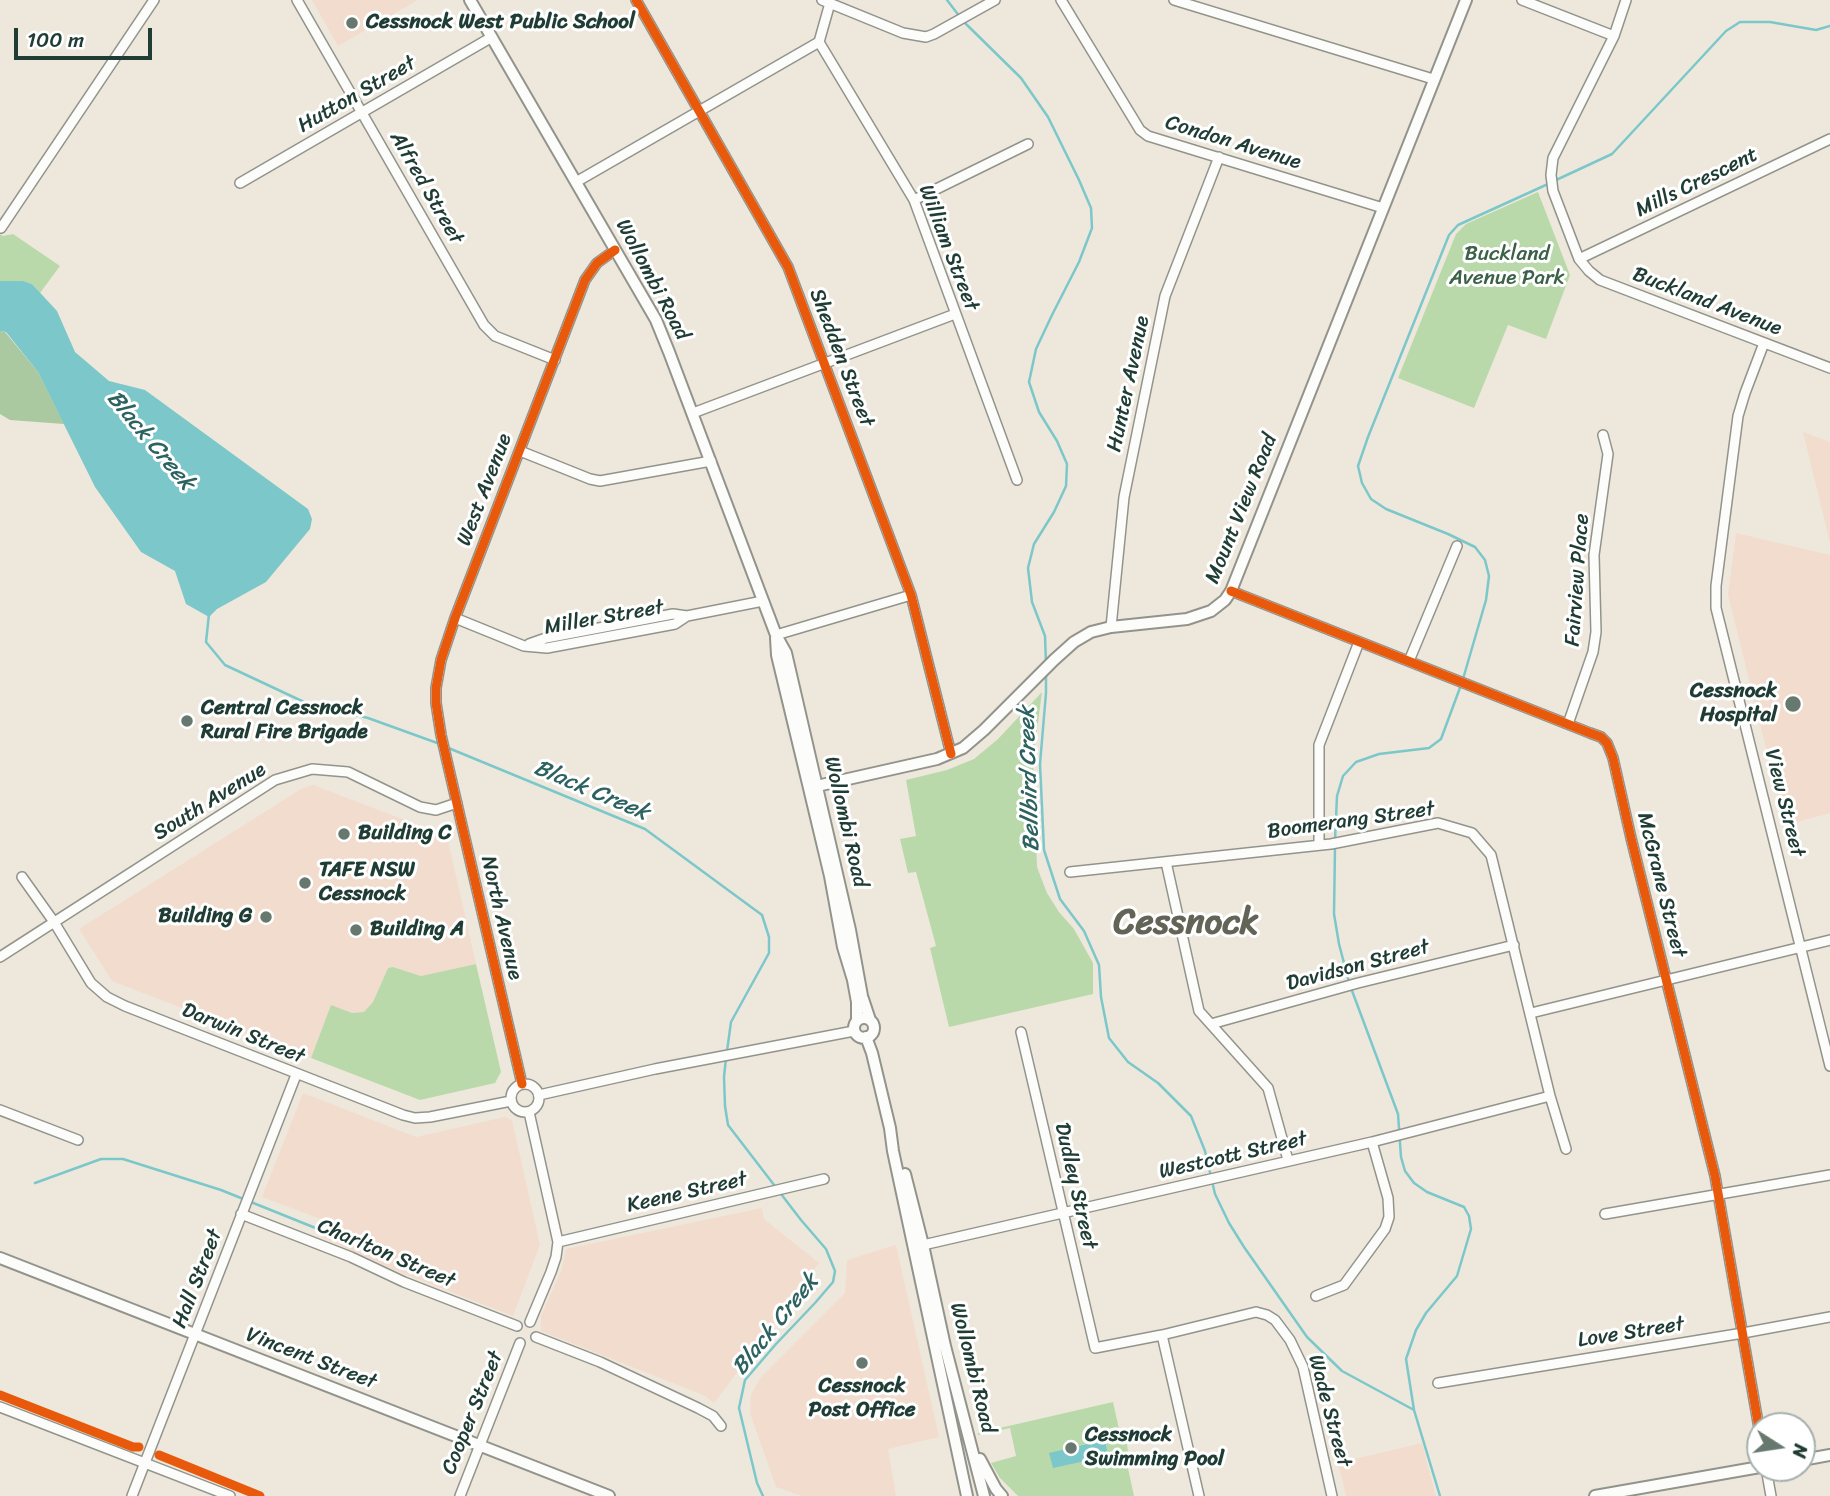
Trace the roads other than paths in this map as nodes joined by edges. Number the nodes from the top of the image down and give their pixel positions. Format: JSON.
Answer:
{"nodes":[{"id":1,"x":154,"y":0,"type":"edge"},
{"id":2,"x":297,"y":0,"type":"edge"},
{"id":3,"x":471,"y":0,"type":"edge"},
{"id":4,"x":636,"y":0,"type":"edge"},
{"id":5,"x":995,"y":0,"type":"edge"},
{"id":6,"x":1061,"y":0,"type":"edge"},
{"id":7,"x":1174,"y":0,"type":"edge"},
{"id":8,"x":1466,"y":0,"type":"edge"},
{"id":9,"x":1522,"y":0,"type":"edge"},
{"id":10,"x":1626,"y":0,"type":"edge"},
{"id":11,"x":826,"y":2,"type":"edge"},
{"id":12,"x":1614,"y":36,"type":"junction"},
{"id":13,"x":492,"y":37,"type":"junction"},
{"id":14,"x":818,"y":42,"type":"junction"},
{"id":15,"x":1433,"y":79,"type":"junction"},
{"id":16,"x":700,"y":110,"type":"junction"},
{"id":17,"x":363,"y":113,"type":"junction"},
{"id":18,"x":1830,"y":139,"type":"edge"},
{"id":19,"x":1028,"y":144,"type":"dead end"},
{"id":20,"x":1219,"y":157,"type":"junction"},
{"id":21,"x":576,"y":182,"type":"junction"},
{"id":22,"x":240,"y":183,"type":"dead end"},
{"id":23,"x":914,"y":200,"type":"junction"},
{"id":24,"x":1383,"y":208,"type":"junction"},
{"id":25,"x":1,"y":228,"type":"edge"},
{"id":26,"x":615,"y":250,"type":"junction"},
{"id":27,"x":1579,"y":259,"type":"junction"},
{"id":28,"x":955,"y":314,"type":"junction"},
{"id":29,"x":1764,"y":343,"type":"junction"},
{"id":30,"x":555,"y":360,"type":"junction"},
{"id":31,"x":825,"y":363,"type":"junction"},
{"id":32,"x":1830,"y":368,"type":"edge"},
{"id":33,"x":693,"y":413,"type":"junction"},
{"id":34,"x":1603,"y":435,"type":"dead end"},
{"id":35,"x":520,"y":451,"type":"junction"},
{"id":36,"x":710,"y":461,"type":"junction"},
{"id":37,"x":1017,"y":480,"type":"dead end"},
{"id":38,"x":1457,"y":546,"type":"dead end"},
{"id":39,"x":1231,"y":591,"type":"junction"},
{"id":40,"x":911,"y":596,"type":"junction"},
{"id":41,"x":763,"y":601,"type":"junction"},
{"id":42,"x":455,"y":618,"type":"junction"},
{"id":43,"x":1111,"y":626,"type":"junction"},
{"id":44,"x":776,"y":635,"type":"junction"},
{"id":45,"x":1359,"y":642,"type":"junction"},
{"id":46,"x":1409,"y":661,"type":"junction"},
{"id":47,"x":1568,"y":724,"type":"junction"},
{"id":48,"x":800,"y":750,"type":"junction"},
{"id":49,"x":951,"y":754,"type":"junction"},
{"id":50,"x":447,"y":760,"type":"joint"},
{"id":51,"x":817,"y":786,"type":"junction"},
{"id":52,"x":457,"y":803,"type":"junction"},
{"id":53,"x":819,"y":830,"type":"junction"},
{"id":54,"x":1319,"y":845,"type":"junction"},
{"id":55,"x":1166,"y":862,"type":"junction"},
{"id":56,"x":1069,"y":872,"type":"dead end"},
{"id":57,"x":22,"y":877,"type":"dead end"},
{"id":58,"x":54,"y":922,"type":"junction"},
{"id":59,"x":1830,"y":940,"type":"edge"},
{"id":60,"x":1514,"y":945,"type":"junction"},
{"id":61,"x":1801,"y":947,"type":"junction"},
{"id":62,"x":0,"y":957,"type":"edge"},
{"id":63,"x":1667,"y":980,"type":"junction"},
{"id":64,"x":1531,"y":1013,"type":"junction"},
{"id":65,"x":870,"y":1020,"type":"junction"},
{"id":66,"x":1211,"y":1024,"type":"junction"},
{"id":67,"x":856,"y":1026,"type":"junction"},
{"id":68,"x":1021,"y":1032,"type":"dead end"},
{"id":69,"x":866,"y":1037,"type":"junction"},
{"id":70,"x":1830,"y":1066,"type":"edge"},
{"id":71,"x":296,"y":1074,"type":"junction"},
{"id":72,"x":522,"y":1084,"type":"junction"},
{"id":73,"x":539,"y":1095,"type":"junction"},
{"id":74,"x":1550,"y":1096,"type":"junction"},
{"id":75,"x":511,"y":1101,"type":"junction"},
{"id":76,"x":0,"y":1110,"type":"edge"},
{"id":77,"x":529,"y":1112,"type":"junction"},
{"id":78,"x":890,"y":1128,"type":"junction"},
{"id":79,"x":78,"y":1140,"type":"dead end"},
{"id":80,"x":1372,"y":1142,"type":"junction"},
{"id":81,"x":1566,"y":1149,"type":"dead end"},
{"id":82,"x":1288,"y":1160,"type":"junction"},
{"id":83,"x":1830,"y":1175,"type":"edge"},
{"id":84,"x":824,"y":1179,"type":"dead end"},
{"id":85,"x":1719,"y":1193,"type":"junction"},
{"id":86,"x":242,"y":1214,"type":"junction"},
{"id":87,"x":1064,"y":1214,"type":"junction"},
{"id":88,"x":1605,"y":1214,"type":"dead end"},
{"id":89,"x":909,"y":1225,"type":"junction"},
{"id":90,"x":558,"y":1241,"type":"junction"},
{"id":91,"x":923,"y":1245,"type":"junction"},
{"id":92,"x":0,"y":1258,"type":"edge"},
{"id":93,"x":918,"y":1269,"type":"junction"},
{"id":94,"x":1316,"y":1296,"type":"dead end"},
{"id":95,"x":1830,"y":1317,"type":"edge"},
{"id":96,"x":530,"y":1322,"type":"junction"},
{"id":97,"x":517,"y":1326,"type":"junction"},
{"id":98,"x":1743,"y":1333,"type":"junction"},
{"id":99,"x":195,"y":1335,"type":"junction"},
{"id":100,"x":1162,"y":1335,"type":"junction"},
{"id":101,"x":536,"y":1338,"type":"junction"},
{"id":102,"x":520,"y":1343,"type":"junction"},
{"id":103,"x":1438,"y":1382,"type":"dead end"},
{"id":104,"x":0,"y":1407,"type":"edge"},
{"id":105,"x":1756,"y":1412,"type":"edge"},
{"id":106,"x":722,"y":1426,"type":"dead end"},
{"id":107,"x":970,"y":1441,"type":"junction"},
{"id":108,"x":479,"y":1446,"type":"junction"},
{"id":109,"x":145,"y":1463,"type":"junction"},
{"id":110,"x":1746,"y":1469,"type":"edge"},
{"id":111,"x":132,"y":1496,"type":"edge"},
{"id":112,"x":230,"y":1496,"type":"edge"},
{"id":113,"x":460,"y":1496,"type":"edge"},
{"id":114,"x":609,"y":1496,"type":"edge"},
{"id":115,"x":967,"y":1496,"type":"edge"},
{"id":116,"x":984,"y":1496,"type":"edge"},
{"id":117,"x":1002,"y":1496,"type":"edge"},
{"id":118,"x":1199,"y":1496,"type":"edge"},
{"id":119,"x":1332,"y":1496,"type":"edge"},
{"id":120,"x":1595,"y":1496,"type":"edge"}],
"edges":[{"from":1,"to":25,"type":"street"},
{"from":2,"to":17,"type":"street","name":"Alfred Street"},
{"from":3,"to":13,"type":"main road","name":"Wollombi Road"},
{"from":4,"to":16,"type":"street","name":"Shedden Street"},
{"from":5,"to":11,"type":"street"},
{"from":6,"to":20,"type":"street","name":"Condon Avenue"},
{"from":7,"to":15,"type":"street"},
{"from":8,"to":15,"type":"main road","name":"Mount View Road"},
{"from":9,"to":12,"type":"street"},
{"from":10,"to":12,"type":"street"},
{"from":11,"to":14,"type":"street"},
{"from":12,"to":27,"type":"street"},
{"from":13,"to":17,"type":"street","name":"Hutton Street"},
{"from":13,"to":21,"type":"main road","name":"Wollombi Road"},
{"from":14,"to":16,"type":"street"},
{"from":14,"to":23,"type":"street","name":"William Street"},
{"from":15,"to":24,"type":"main road","name":"Mount View Road"},
{"from":16,"to":21,"type":"street"},
{"from":16,"to":31,"type":"street","name":"Shedden Street"},
{"from":17,"to":22,"type":"street","name":"Hutton Street"},
{"from":17,"to":30,"type":"street","name":"Alfred Street"},
{"from":18,"to":27,"type":"street","name":"Mills Crescent"},
{"from":19,"to":23,"type":"street"},
{"from":20,"to":24,"type":"street","name":"Condon Avenue"},
{"from":20,"to":43,"type":"street","name":"Hunter Avenue"},
{"from":21,"to":26,"type":"main road","name":"Wollombi Road"},
{"from":23,"to":28,"type":"street","name":"William Street"},
{"from":24,"to":39,"type":"main road","name":"Mount View Road"},
{"from":26,"to":30,"type":"street","name":"West Avenue"},
{"from":26,"to":33,"type":"main road","name":"Wollombi Road"},
{"from":27,"to":29,"type":"street","name":"Buckland Avenue"},
{"from":28,"to":31,"type":"street"},
{"from":28,"to":37,"type":"street","name":"William Street"},
{"from":29,"to":32,"type":"street","name":"Buckland Avenue"},
{"from":29,"to":61,"type":"street","name":"View Street"},
{"from":30,"to":35,"type":"street","name":"West Avenue"},
{"from":31,"to":33,"type":"street"},
{"from":31,"to":40,"type":"street","name":"Shedden Street"},
{"from":33,"to":36,"type":"main road","name":"Wollombi Road"},
{"from":34,"to":47,"type":"street","name":"Fairview Place"},
{"from":35,"to":36,"type":"street"},
{"from":35,"to":42,"type":"street","name":"West Avenue"},
{"from":36,"to":41,"type":"main road","name":"Wollombi Road"},
{"from":38,"to":46,"type":"street"},
{"from":39,"to":43,"type":"main road","name":"Mount View Road"},
{"from":39,"to":45,"type":"street","name":"McGrane Street"},
{"from":40,"to":44,"type":"street"},
{"from":40,"to":49,"type":"street","name":"Shedden Street"},
{"from":41,"to":42,"type":"street","name":"Miller Street"},
{"from":41,"to":44,"type":"main road","name":"Wollombi Road"},
{"from":42,"to":50,"type":"street","name":"West Avenue"},
{"from":43,"to":49,"type":"main road","name":"Mount View Road"},
{"from":44,"to":48,"type":"main road","name":"Wollombi Road"},
{"from":44,"to":51,"type":"main road","name":"Wollombi Road"},
{"from":45,"to":46,"type":"street","name":"McGrane Street"},
{"from":45,"to":54,"type":"street"},
{"from":46,"to":47,"type":"street","name":"McGrane Street"},
{"from":47,"to":63,"type":"street","name":"McGrane Street"},
{"from":48,"to":51,"type":"main road"},
{"from":48,"to":53,"type":"main road","name":"Wollombi Road"},
{"from":49,"to":51,"type":"main road","name":"Mount View Road"},
{"from":50,"to":52,"type":"street","name":"North Avenue"},
{"from":51,"to":53,"type":"main road"},
{"from":51,"to":65,"type":"main road","name":"Wollombi Road"},
{"from":52,"to":58,"type":"street","name":"South Avenue"},
{"from":52,"to":72,"type":"street","name":"North Avenue"},
{"from":53,"to":67,"type":"main road","name":"Wollombi Road"},
{"from":54,"to":55,"type":"street","name":"Boomerang Street"},
{"from":54,"to":60,"type":"street","name":"Boomerang Street"},
{"from":55,"to":56,"type":"street","name":"Boomerang Street"},
{"from":55,"to":66,"type":"street"},
{"from":57,"to":58,"type":"street","name":"Darwin Street"},
{"from":58,"to":62,"type":"street","name":"South Avenue"},
{"from":58,"to":71,"type":"street","name":"Darwin Street"},
{"from":59,"to":61,"type":"street"},
{"from":60,"to":64,"type":"street","name":"Boomerang Street"},
{"from":60,"to":66,"type":"street","name":"Davidson Street"},
{"from":61,"to":63,"type":"street"},
{"from":61,"to":70,"type":"street","name":"View Street"},
{"from":63,"to":64,"type":"street"},
{"from":63,"to":85,"type":"street","name":"McGrane Street"},
{"from":64,"to":74,"type":"street","name":"Boomerang Street"},
{"from":65,"to":67,"type":"main road"},
{"from":65,"to":69,"type":"main road"},
{"from":66,"to":82,"type":"street"},
{"from":67,"to":69,"type":"main road"},
{"from":67,"to":73,"type":"street"},
{"from":68,"to":87,"type":"street","name":"Dudley Street"},
{"from":69,"to":78,"type":"main road","name":"Wollombi Road"},
{"from":71,"to":75,"type":"street","name":"Darwin Street"},
{"from":71,"to":86,"type":"street","name":"Hall Street"},
{"from":72,"to":73,"type":"street"},
{"from":72,"to":75,"type":"street"},
{"from":73,"to":77,"type":"street"},
{"from":74,"to":80,"type":"street","name":"Westcott Street"},
{"from":74,"to":81,"type":"street","name":"Boomerang Street"},
{"from":75,"to":77,"type":"street"},
{"from":76,"to":79,"type":"street"},
{"from":77,"to":90,"type":"street"},
{"from":78,"to":89,"type":"main road","name":"Wollombi Road"},
{"from":78,"to":91,"type":"main road","name":"Wollombi Road"},
{"from":80,"to":82,"type":"street","name":"Westcott Street"},
{"from":80,"to":94,"type":"street"},
{"from":82,"to":87,"type":"street","name":"Westcott Street"},
{"from":83,"to":85,"type":"street"},
{"from":84,"to":90,"type":"street","name":"Keene Street"},
{"from":85,"to":88,"type":"street"},
{"from":85,"to":98,"type":"street","name":"McGrane Street"},
{"from":86,"to":97,"type":"street","name":"Charlton Street"},
{"from":86,"to":99,"type":"street","name":"Hall Street"},
{"from":87,"to":91,"type":"street","name":"Westcott Street"},
{"from":87,"to":100,"type":"street","name":"Dudley Street"},
{"from":89,"to":91,"type":"main road"},
{"from":89,"to":93,"type":"main road","name":"Wollombi Road"},
{"from":90,"to":96,"type":"street"},
{"from":91,"to":93,"type":"main road"},
{"from":91,"to":107,"type":"main road","name":"Wollombi Road"},
{"from":92,"to":99,"type":"main road","name":"Vincent Street"},
{"from":93,"to":115,"type":"main road","name":"Wollombi Road"},
{"from":95,"to":98,"type":"street","name":"Love Street"},
{"from":96,"to":97,"type":"street"},
{"from":96,"to":101,"type":"street"},
{"from":97,"to":102,"type":"street"},
{"from":98,"to":103,"type":"street","name":"Love Street"},
{"from":98,"to":105,"type":"street","name":"McGrane Street"},
{"from":99,"to":108,"type":"main road","name":"Vincent Street"},
{"from":99,"to":109,"type":"street","name":"Hall Street"},
{"from":100,"to":118,"type":"street"},
{"from":100,"to":119,"type":"street","name":"Wade Street"},
{"from":101,"to":102,"type":"street"},
{"from":101,"to":106,"type":"street"},
{"from":102,"to":108,"type":"street","name":"Cooper Street"},
{"from":104,"to":109,"type":"street"},
{"from":107,"to":116,"type":"main road","name":"Wollombi Road"},
{"from":107,"to":117,"type":"main road"},
{"from":108,"to":113,"type":"street","name":"Cooper Street"},
{"from":108,"to":114,"type":"main road","name":"Vincent Street"},
{"from":109,"to":111,"type":"street","name":"Hall Street"},
{"from":109,"to":112,"type":"street"},
{"from":110,"to":120,"type":"main road"}]}
